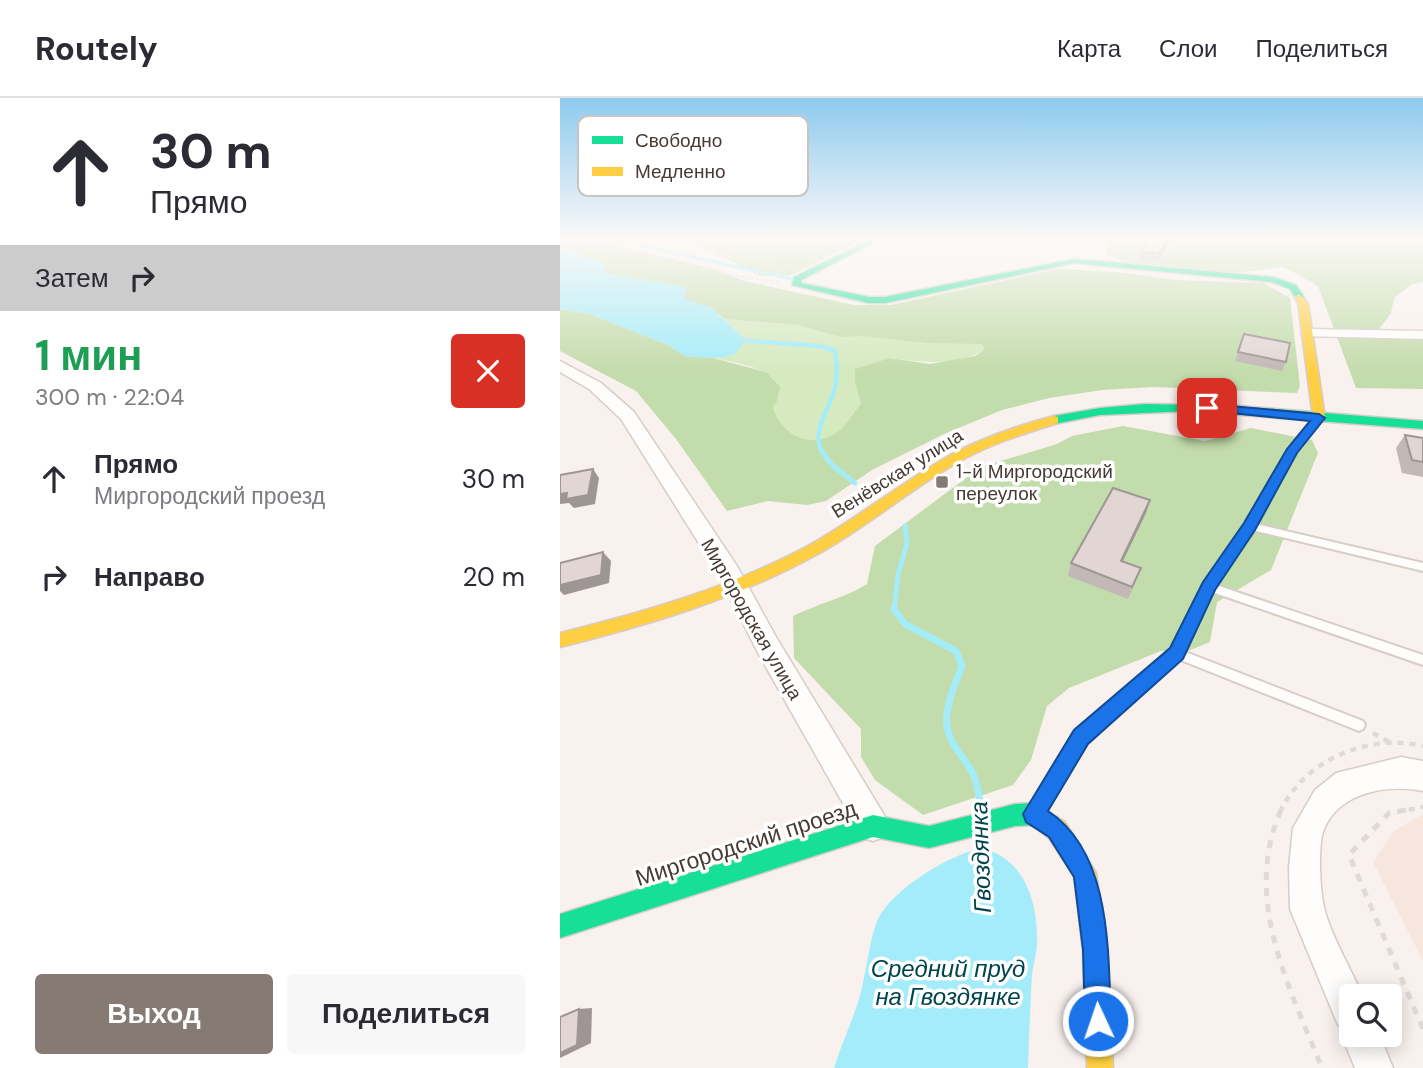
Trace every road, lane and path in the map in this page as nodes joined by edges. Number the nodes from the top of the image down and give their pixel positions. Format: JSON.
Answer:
{"nodes":[{"id":1,"x":796,"y":283,"type":"edge"},
{"id":2,"x":966,"y":283,"type":"edge"},
{"id":3,"x":1284,"y":283,"type":"edge"},
{"id":4,"x":1308,"y":333,"type":"junction"},
{"id":5,"x":1423,"y":335,"type":"edge"},
{"id":6,"x":560,"y":366,"type":"edge"},
{"id":7,"x":1319,"y":418,"type":"junction"},
{"id":8,"x":1423,"y":425,"type":"edge"},
{"id":9,"x":1250,"y":526,"type":"junction"},
{"id":10,"x":1423,"y":567,"type":"edge"},
{"id":11,"x":1209,"y":587,"type":"junction"},
{"id":12,"x":737,"y":588,"type":"junction"},
{"id":13,"x":560,"y":640,"type":"edge"},
{"id":14,"x":1177,"y":653,"type":"junction"},
{"id":15,"x":1423,"y":660,"type":"edge"},
{"id":16,"x":1359,"y":725,"type":"joint"},
{"id":17,"x":1393,"y":744,"type":"dead end"},
{"id":18,"x":1423,"y":776,"type":"edge"},
{"id":19,"x":1423,"y":807,"type":"edge"},
{"id":20,"x":1034,"y":814,"type":"junction"},
{"id":21,"x":873,"y":826,"type":"junction"},
{"id":22,"x":560,"y":926,"type":"edge"},
{"id":23,"x":1339,"y":984,"type":"edge"},
{"id":24,"x":1423,"y":1029,"type":"edge"},
{"id":25,"x":1365,"y":1047,"type":"edge"},
{"id":26,"x":1100,"y":1068,"type":"edge"},
{"id":27,"x":1374,"y":1068,"type":"edge"}],
"edges":[{"from":1,"to":2,"type":"street"},
{"from":3,"to":4,"type":"street"},
{"from":4,"to":5,"type":"street"},
{"from":4,"to":7,"type":"street"},
{"from":6,"to":12,"type":"street","name":"Миргородская улица"},
{"from":7,"to":8,"type":"street","name":"Венёвская улица"},
{"from":7,"to":9,"type":"lane"},
{"from":7,"to":12,"type":"street","name":"Венёвская улица"},
{"from":9,"to":10,"type":"lane"},
{"from":9,"to":11,"type":"lane"},
{"from":11,"to":14,"type":"lane"},
{"from":11,"to":15,"type":"lane"},
{"from":12,"to":13,"type":"street"},
{"from":12,"to":21,"type":"street","name":"Миргородская улица"},
{"from":14,"to":16,"type":"lane"},
{"from":14,"to":20,"type":"lane"},
{"from":16,"to":17,"type":"path"},
{"from":18,"to":23,"type":"street"},
{"from":19,"to":24,"type":"path"},
{"from":20,"to":21,"type":"street","name":"Миргородский проезд"},
{"from":20,"to":26,"type":"street"},
{"from":21,"to":22,"type":"street","name":"Миргородский проезд"},
{"from":25,"to":27,"type":"street"}]}
